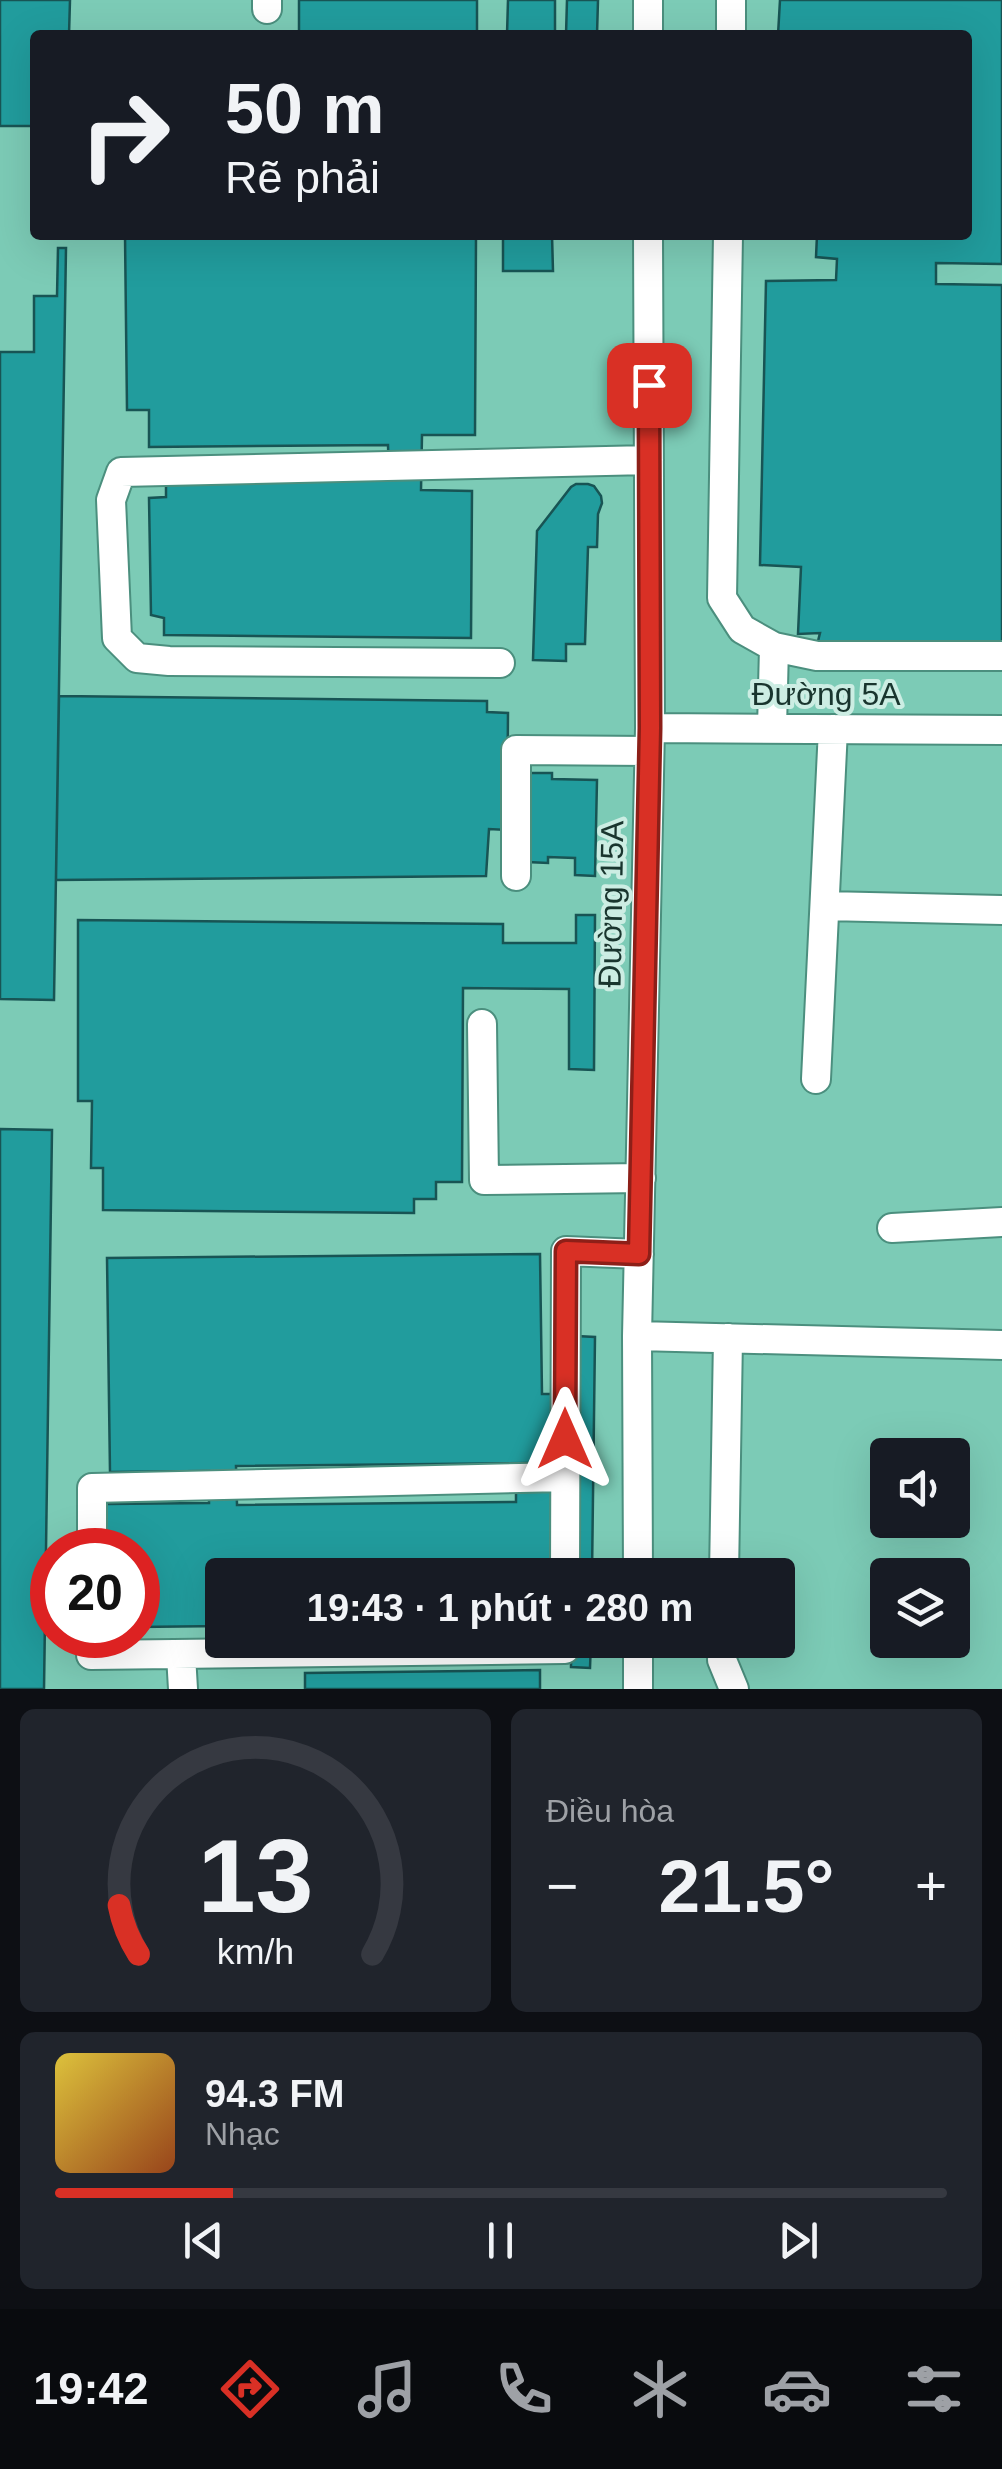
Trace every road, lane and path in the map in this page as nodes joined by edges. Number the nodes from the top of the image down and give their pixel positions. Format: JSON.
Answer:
{"nodes":[{"id":1,"x":648,"y":0,"type":"edge"},
{"id":2,"x":731,"y":0,"type":"edge"},
{"id":3,"x":648,"y":30,"type":"edge"},
{"id":4,"x":731,"y":30,"type":"edge"},
{"id":5,"x":648,"y":240,"type":"edge"},
{"id":6,"x":728,"y":240,"type":"edge"},
{"id":7,"x":649,"y":460,"type":"junction"},
{"id":8,"x":774,"y":647,"type":"junction"},
{"id":9,"x":1002,"y":656,"type":"edge"},
{"id":10,"x":500,"y":663,"type":"dead end"},
{"id":11,"x":772,"y":728,"type":"junction"},
{"id":12,"x":833,"y":729,"type":"junction"},
{"id":13,"x":1002,"y":730,"type":"edge"},
{"id":14,"x":649,"y":740,"type":"junction"},
{"id":15,"x":516,"y":876,"type":"dead end"},
{"id":16,"x":825,"y":906,"type":"junction"},
{"id":17,"x":1002,"y":910,"type":"edge"},
{"id":18,"x":482,"y":1024,"type":"dead end"},
{"id":19,"x":816,"y":1079,"type":"dead end"},
{"id":20,"x":640,"y":1178,"type":"junction"},
{"id":21,"x":1002,"y":1222,"type":"edge"},
{"id":22,"x":892,"y":1228,"type":"dead end"},
{"id":23,"x":639,"y":1254,"type":"junction"},
{"id":24,"x":637,"y":1336,"type":"junction"},
{"id":25,"x":728,"y":1338,"type":"junction"},
{"id":26,"x":1002,"y":1344,"type":"edge"},
{"id":27,"x":565,"y":1477,"type":"junction"},
{"id":28,"x":92,"y":1528,"type":"edge"},
{"id":29,"x":565,"y":1558,"type":"edge"},
{"id":30,"x":638,"y":1558,"type":"edge"},
{"id":31,"x":724,"y":1558,"type":"edge"},
{"id":32,"x":160,"y":1654,"type":"edge"},
{"id":33,"x":182,"y":1654,"type":"junction"},
{"id":34,"x":205,"y":1654,"type":"edge"},
{"id":35,"x":638,"y":1658,"type":"edge"},
{"id":36,"x":722,"y":1658,"type":"edge"},
{"id":37,"x":183,"y":1689,"type":"edge"},
{"id":38,"x":638,"y":1689,"type":"edge"},
{"id":39,"x":734,"y":1689,"type":"edge"}],
"edges":[{"from":1,"to":3,"type":"street"},
{"from":2,"to":4,"type":"street"},
{"from":5,"to":7,"type":"street","name":"Đường 15A"},
{"from":6,"to":8,"type":"street"},
{"from":7,"to":10,"type":"street"},
{"from":7,"to":14,"type":"street","name":"Đường 15A"},
{"from":8,"to":9,"type":"street"},
{"from":8,"to":11,"type":"street"},
{"from":11,"to":12,"type":"street","name":"Đường 5A"},
{"from":11,"to":14,"type":"street","name":"Đường 5A"},
{"from":12,"to":13,"type":"street","name":"Đường 5A"},
{"from":12,"to":16,"type":"street"},
{"from":14,"to":15,"type":"street","name":"Đường 5A"},
{"from":14,"to":20,"type":"street","name":"Đường 15A"},
{"from":16,"to":17,"type":"street"},
{"from":16,"to":19,"type":"street"},
{"from":18,"to":20,"type":"street"},
{"from":20,"to":23,"type":"street","name":"Đường 15A"},
{"from":21,"to":22,"type":"street"},
{"from":23,"to":24,"type":"street","name":"Đường 15A"},
{"from":23,"to":27,"type":"street"},
{"from":24,"to":25,"type":"street"},
{"from":24,"to":30,"type":"street","name":"Đường 15A"},
{"from":25,"to":26,"type":"street"},
{"from":25,"to":31,"type":"street"},
{"from":27,"to":28,"type":"street"},
{"from":27,"to":29,"type":"street"},
{"from":32,"to":33,"type":"street"},
{"from":33,"to":34,"type":"street"},
{"from":33,"to":37,"type":"street"},
{"from":35,"to":38,"type":"street"},
{"from":36,"to":39,"type":"street"}]}
